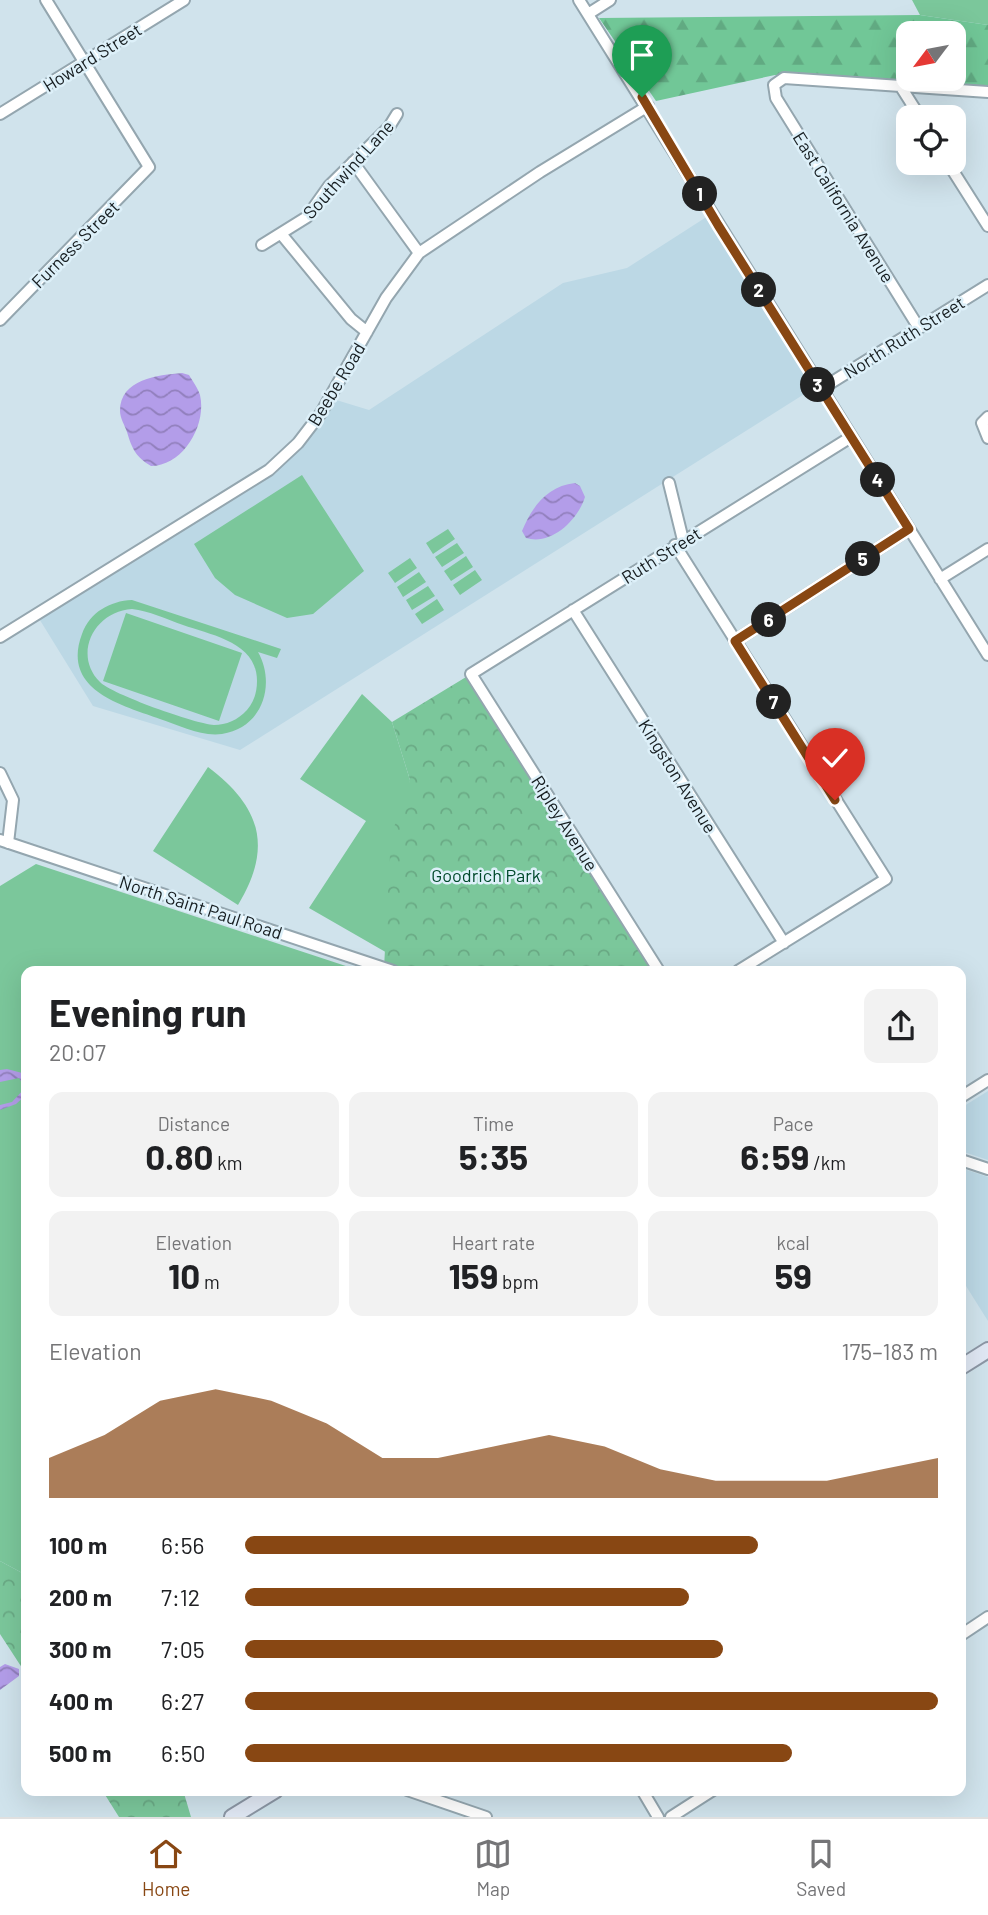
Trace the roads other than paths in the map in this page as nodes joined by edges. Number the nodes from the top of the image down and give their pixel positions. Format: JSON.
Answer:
{"nodes":[{"id":1,"x":46,"y":0,"type":"edge"},
{"id":2,"x":184,"y":0,"type":"edge"},
{"id":3,"x":579,"y":0,"type":"edge"},
{"id":4,"x":610,"y":0,"type":"edge"},
{"id":5,"x":588,"y":14,"type":"junction"},
{"id":6,"x":85,"y":61,"type":"junction"},
{"id":7,"x":896,"y":87,"type":"edge"},
{"id":8,"x":966,"y":91,"type":"edge"},
{"id":9,"x":988,"y":92,"type":"edge"},
{"id":10,"x":648,"y":106,"type":"junction"},
{"id":11,"x":0,"y":114,"type":"edge"},
{"id":12,"x":397,"y":114,"type":"dead end"},
{"id":13,"x":353,"y":162,"type":"junction"},
{"id":14,"x":956,"y":175,"type":"edge"},
{"id":15,"x":988,"y":226,"type":"edge"},
{"id":16,"x":282,"y":235,"type":"junction"},
{"id":17,"x":262,"y":246,"type":"dead end"},
{"id":18,"x":419,"y":253,"type":"junction"},
{"id":19,"x":988,"y":285,"type":"edge"},
{"id":20,"x":0,"y":320,"type":"edge"},
{"id":21,"x":919,"y":328,"type":"junction"},
{"id":22,"x":367,"y":332,"type":"junction"},
{"id":23,"x":821,"y":389,"type":"junction"},
{"id":24,"x":985,"y":420,"type":"edge"},
{"id":25,"x":851,"y":437,"type":"junction"},
{"id":26,"x":988,"y":438,"type":"edge"},
{"id":27,"x":669,"y":483,"type":"dead end"},
{"id":28,"x":909,"y":529,"type":"junction"},
{"id":29,"x":679,"y":543,"type":"junction"},
{"id":30,"x":988,"y":549,"type":"edge"},
{"id":31,"x":940,"y":579,"type":"junction"},
{"id":32,"x":573,"y":610,"type":"junction"},
{"id":33,"x":0,"y":637,"type":"edge"},
{"id":34,"x":735,"y":641,"type":"junction"},
{"id":35,"x":988,"y":655,"type":"edge"},
{"id":36,"x":471,"y":674,"type":"joint"},
{"id":37,"x":0,"y":773,"type":"edge"},
{"id":38,"x":4,"y":841,"type":"edge"},
{"id":39,"x":784,"y":943,"type":"junction"},
{"id":40,"x":378,"y":966,"type":"edge"},
{"id":41,"x":656,"y":966,"type":"edge"},
{"id":42,"x":746,"y":966,"type":"edge"},
{"id":43,"x":988,"y":1080,"type":"edge"},
{"id":44,"x":966,"y":1094,"type":"edge"},
{"id":45,"x":966,"y":1162,"type":"edge"},
{"id":46,"x":988,"y":1169,"type":"edge"},
{"id":47,"x":988,"y":1349,"type":"edge"},
{"id":48,"x":966,"y":1364,"type":"edge"},
{"id":49,"x":988,"y":1618,"type":"edge"},
{"id":50,"x":966,"y":1632,"type":"edge"},
{"id":51,"x":266,"y":1796,"type":"edge"},
{"id":52,"x":425,"y":1796,"type":"edge"},
{"id":53,"x":646,"y":1796,"type":"edge"},
{"id":54,"x":704,"y":1796,"type":"edge"},
{"id":55,"x":232,"y":1817,"type":"edge"},
{"id":56,"x":486,"y":1817,"type":"edge"},
{"id":57,"x":658,"y":1817,"type":"edge"},
{"id":58,"x":671,"y":1817,"type":"edge"}],
"edges":[{"from":1,"to":6,"type":"street"},
{"from":2,"to":6,"type":"street","name":"Howard Street"},
{"from":3,"to":5,"type":"street"},
{"from":4,"to":5,"type":"street"},
{"from":5,"to":10,"type":"street"},
{"from":6,"to":11,"type":"street","name":"Howard Street"},
{"from":6,"to":20,"type":"street","name":"Furness Street"},
{"from":7,"to":21,"type":"street","name":"East California Avenue"},
{"from":8,"to":9,"type":"street"},
{"from":10,"to":18,"type":"street","name":"Beebe Road"},
{"from":10,"to":23,"type":"street"},
{"from":12,"to":13,"type":"street","name":"Southwind Lane"},
{"from":13,"to":16,"type":"street","name":"Southwind Lane"},
{"from":13,"to":18,"type":"street"},
{"from":14,"to":15,"type":"street"},
{"from":16,"to":17,"type":"street","name":"Southwind Lane"},
{"from":16,"to":22,"type":"street"},
{"from":18,"to":22,"type":"street","name":"Beebe Road"},
{"from":19,"to":21,"type":"street","name":"North Ruth Street"},
{"from":21,"to":23,"type":"street","name":"North Ruth Street"},
{"from":22,"to":33,"type":"street","name":"Beebe Road"},
{"from":23,"to":25,"type":"street"},
{"from":24,"to":26,"type":"street"},
{"from":25,"to":28,"type":"street"},
{"from":25,"to":29,"type":"street","name":"Ruth Street"},
{"from":27,"to":29,"type":"street"},
{"from":28,"to":31,"type":"street"},
{"from":28,"to":34,"type":"street"},
{"from":29,"to":32,"type":"street","name":"Ruth Street"},
{"from":29,"to":34,"type":"street"},
{"from":30,"to":31,"type":"street"},
{"from":31,"to":35,"type":"street"},
{"from":32,"to":36,"type":"street","name":"Ruth Street"},
{"from":32,"to":39,"type":"street","name":"Kingston Avenue"},
{"from":34,"to":39,"type":"street"},
{"from":36,"to":41,"type":"street","name":"Ripley Avenue"},
{"from":37,"to":38,"type":"street"},
{"from":38,"to":40,"type":"street","name":"North Saint Paul Road"},
{"from":39,"to":42,"type":"street"},
{"from":43,"to":44,"type":"street"},
{"from":45,"to":46,"type":"street"},
{"from":47,"to":48,"type":"main road"},
{"from":49,"to":50,"type":"street"},
{"from":51,"to":55,"type":"main road"},
{"from":52,"to":56,"type":"street"},
{"from":53,"to":57,"type":"street"},
{"from":54,"to":58,"type":"street"}]}
